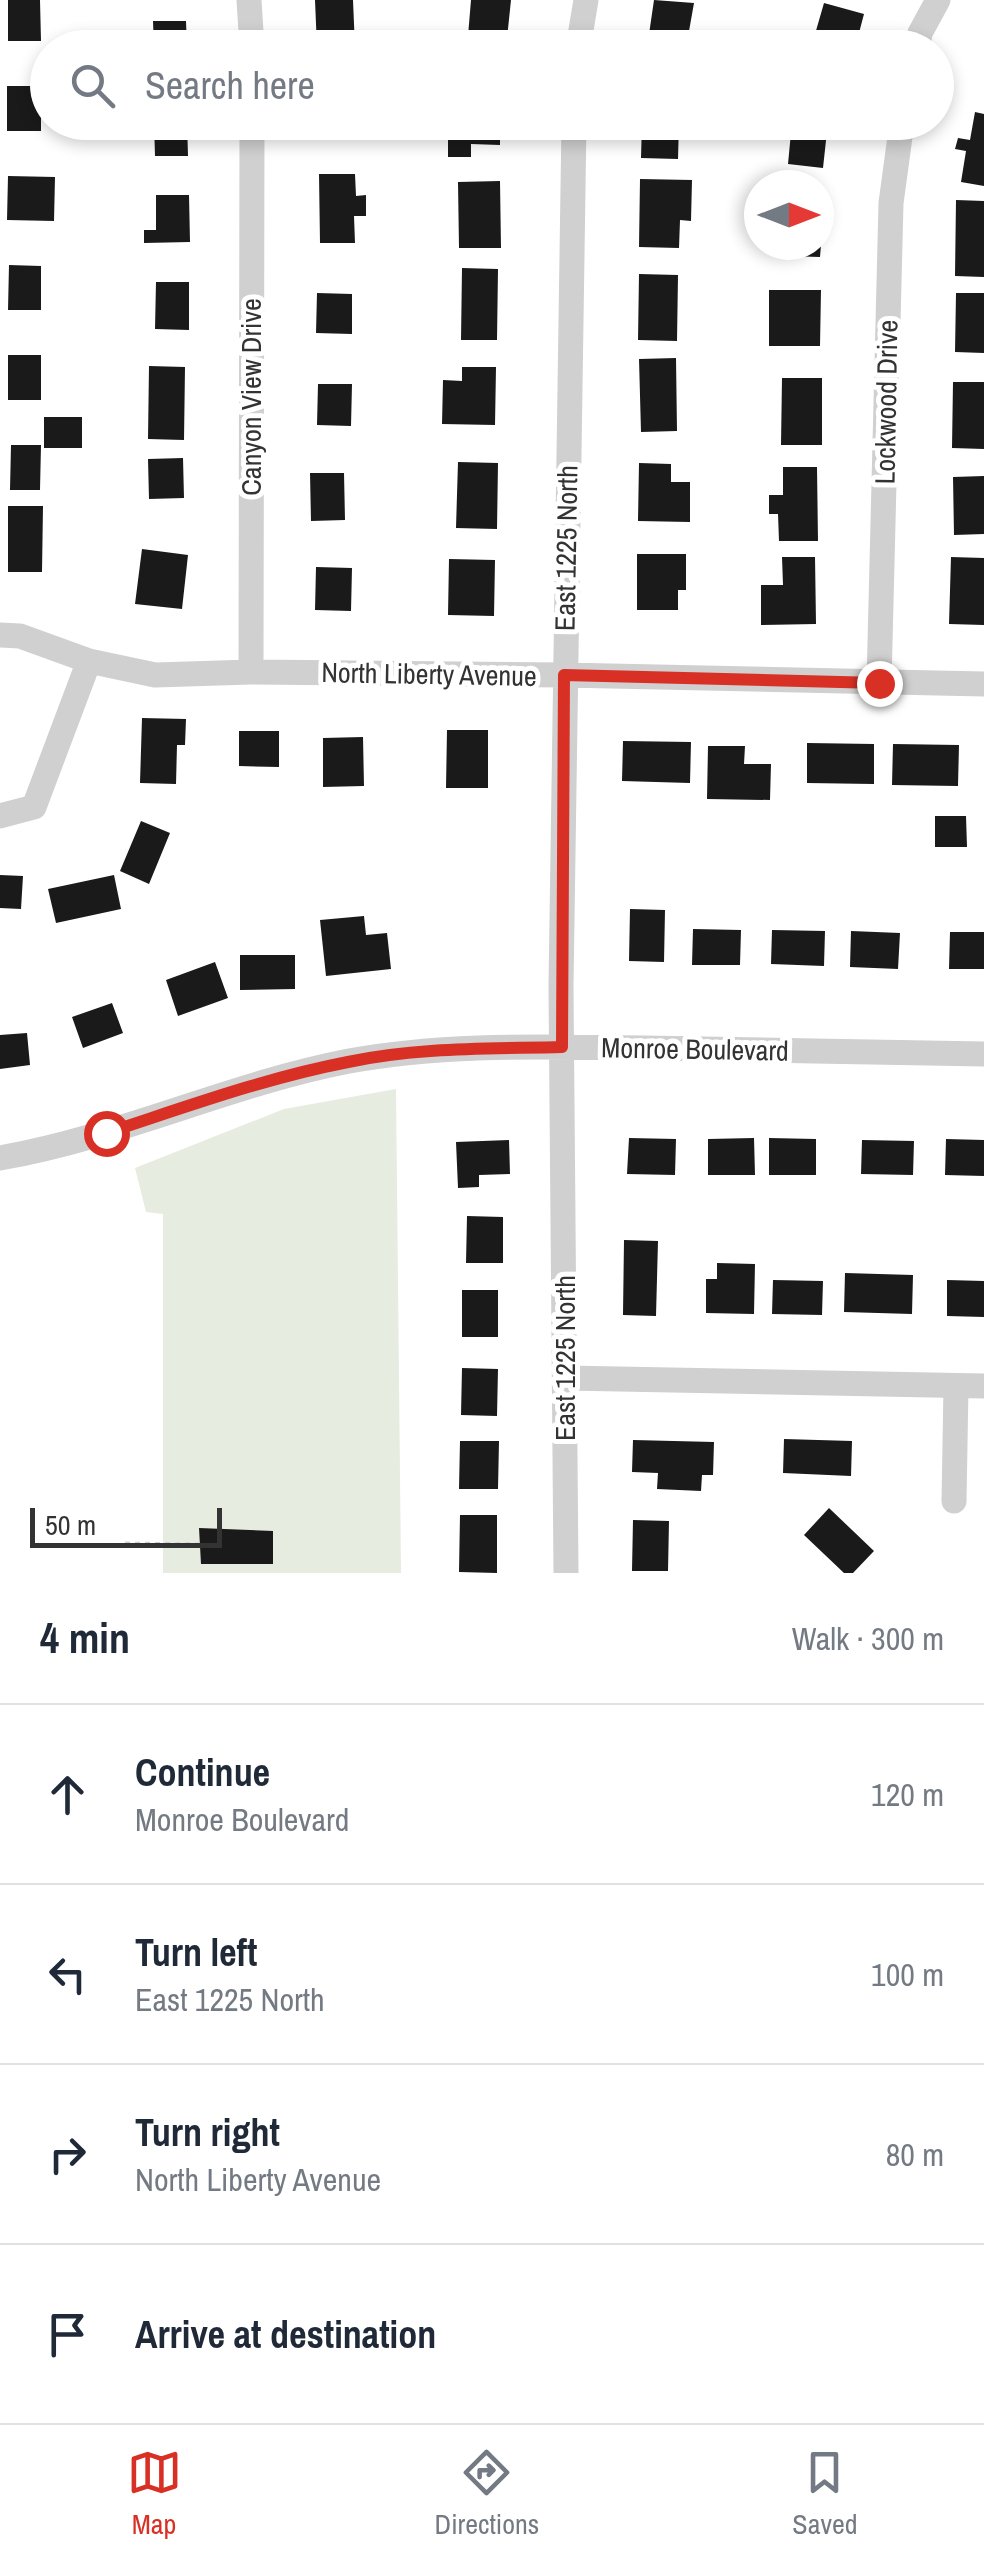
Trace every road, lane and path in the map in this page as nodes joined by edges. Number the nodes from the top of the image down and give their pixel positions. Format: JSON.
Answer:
{"nodes":[{"id":1,"x":249,"y":0,"type":"edge"},
{"id":2,"x":586,"y":0,"type":"edge"},
{"id":3,"x":938,"y":0,"type":"edge"},
{"id":4,"x":251,"y":30,"type":"edge"},
{"id":5,"x":581,"y":30,"type":"edge"},
{"id":6,"x":922,"y":30,"type":"edge"},
{"id":7,"x":252,"y":140,"type":"edge"},
{"id":8,"x":574,"y":140,"type":"edge"},
{"id":9,"x":900,"y":140,"type":"edge"},
{"id":10,"x":0,"y":635,"type":"edge"},
{"id":11,"x":89,"y":661,"type":"junction"},
{"id":12,"x":251,"y":672,"type":"junction"},
{"id":13,"x":564,"y":675,"type":"junction"},
{"id":14,"x":879,"y":683,"type":"junction"},
{"id":15,"x":984,"y":684,"type":"edge"},
{"id":16,"x":0,"y":816,"type":"edge"},
{"id":17,"x":562,"y":1047,"type":"junction"},
{"id":18,"x":984,"y":1054,"type":"edge"},
{"id":19,"x":0,"y":1158,"type":"edge"},
{"id":20,"x":566,"y":1378,"type":"junction"},
{"id":21,"x":956,"y":1386,"type":"junction"},
{"id":22,"x":984,"y":1386,"type":"edge"},
{"id":23,"x":954,"y":1501,"type":"dead end"},
{"id":24,"x":125,"y":1544,"type":"dead end"},
{"id":25,"x":202,"y":1544,"type":"dead end"},
{"id":26,"x":566,"y":1573,"type":"edge"}],
"edges":[{"from":1,"to":4,"type":"street"},
{"from":2,"to":5,"type":"street"},
{"from":3,"to":6,"type":"street"},
{"from":7,"to":12,"type":"street","name":"Canyon View Drive"},
{"from":8,"to":13,"type":"street","name":"East 1225 North"},
{"from":9,"to":14,"type":"street","name":"Lockwood Drive"},
{"from":10,"to":11,"type":"street","name":"North Liberty Avenue"},
{"from":11,"to":12,"type":"street","name":"North Liberty Avenue"},
{"from":11,"to":16,"type":"street"},
{"from":12,"to":13,"type":"street","name":"North Liberty Avenue"},
{"from":13,"to":14,"type":"street","name":"North Liberty Avenue"},
{"from":13,"to":17,"type":"street","name":"East 1225 North"},
{"from":14,"to":15,"type":"street","name":"North Liberty Avenue"},
{"from":17,"to":18,"type":"street","name":"Monroe Boulevard"},
{"from":17,"to":19,"type":"street","name":"Monroe Boulevard"},
{"from":17,"to":20,"type":"street","name":"East 1225 North"},
{"from":20,"to":21,"type":"street"},
{"from":20,"to":26,"type":"street","name":"East 1225 North"},
{"from":21,"to":22,"type":"street"},
{"from":21,"to":23,"type":"street"},
{"from":24,"to":25,"type":"path"}]}
